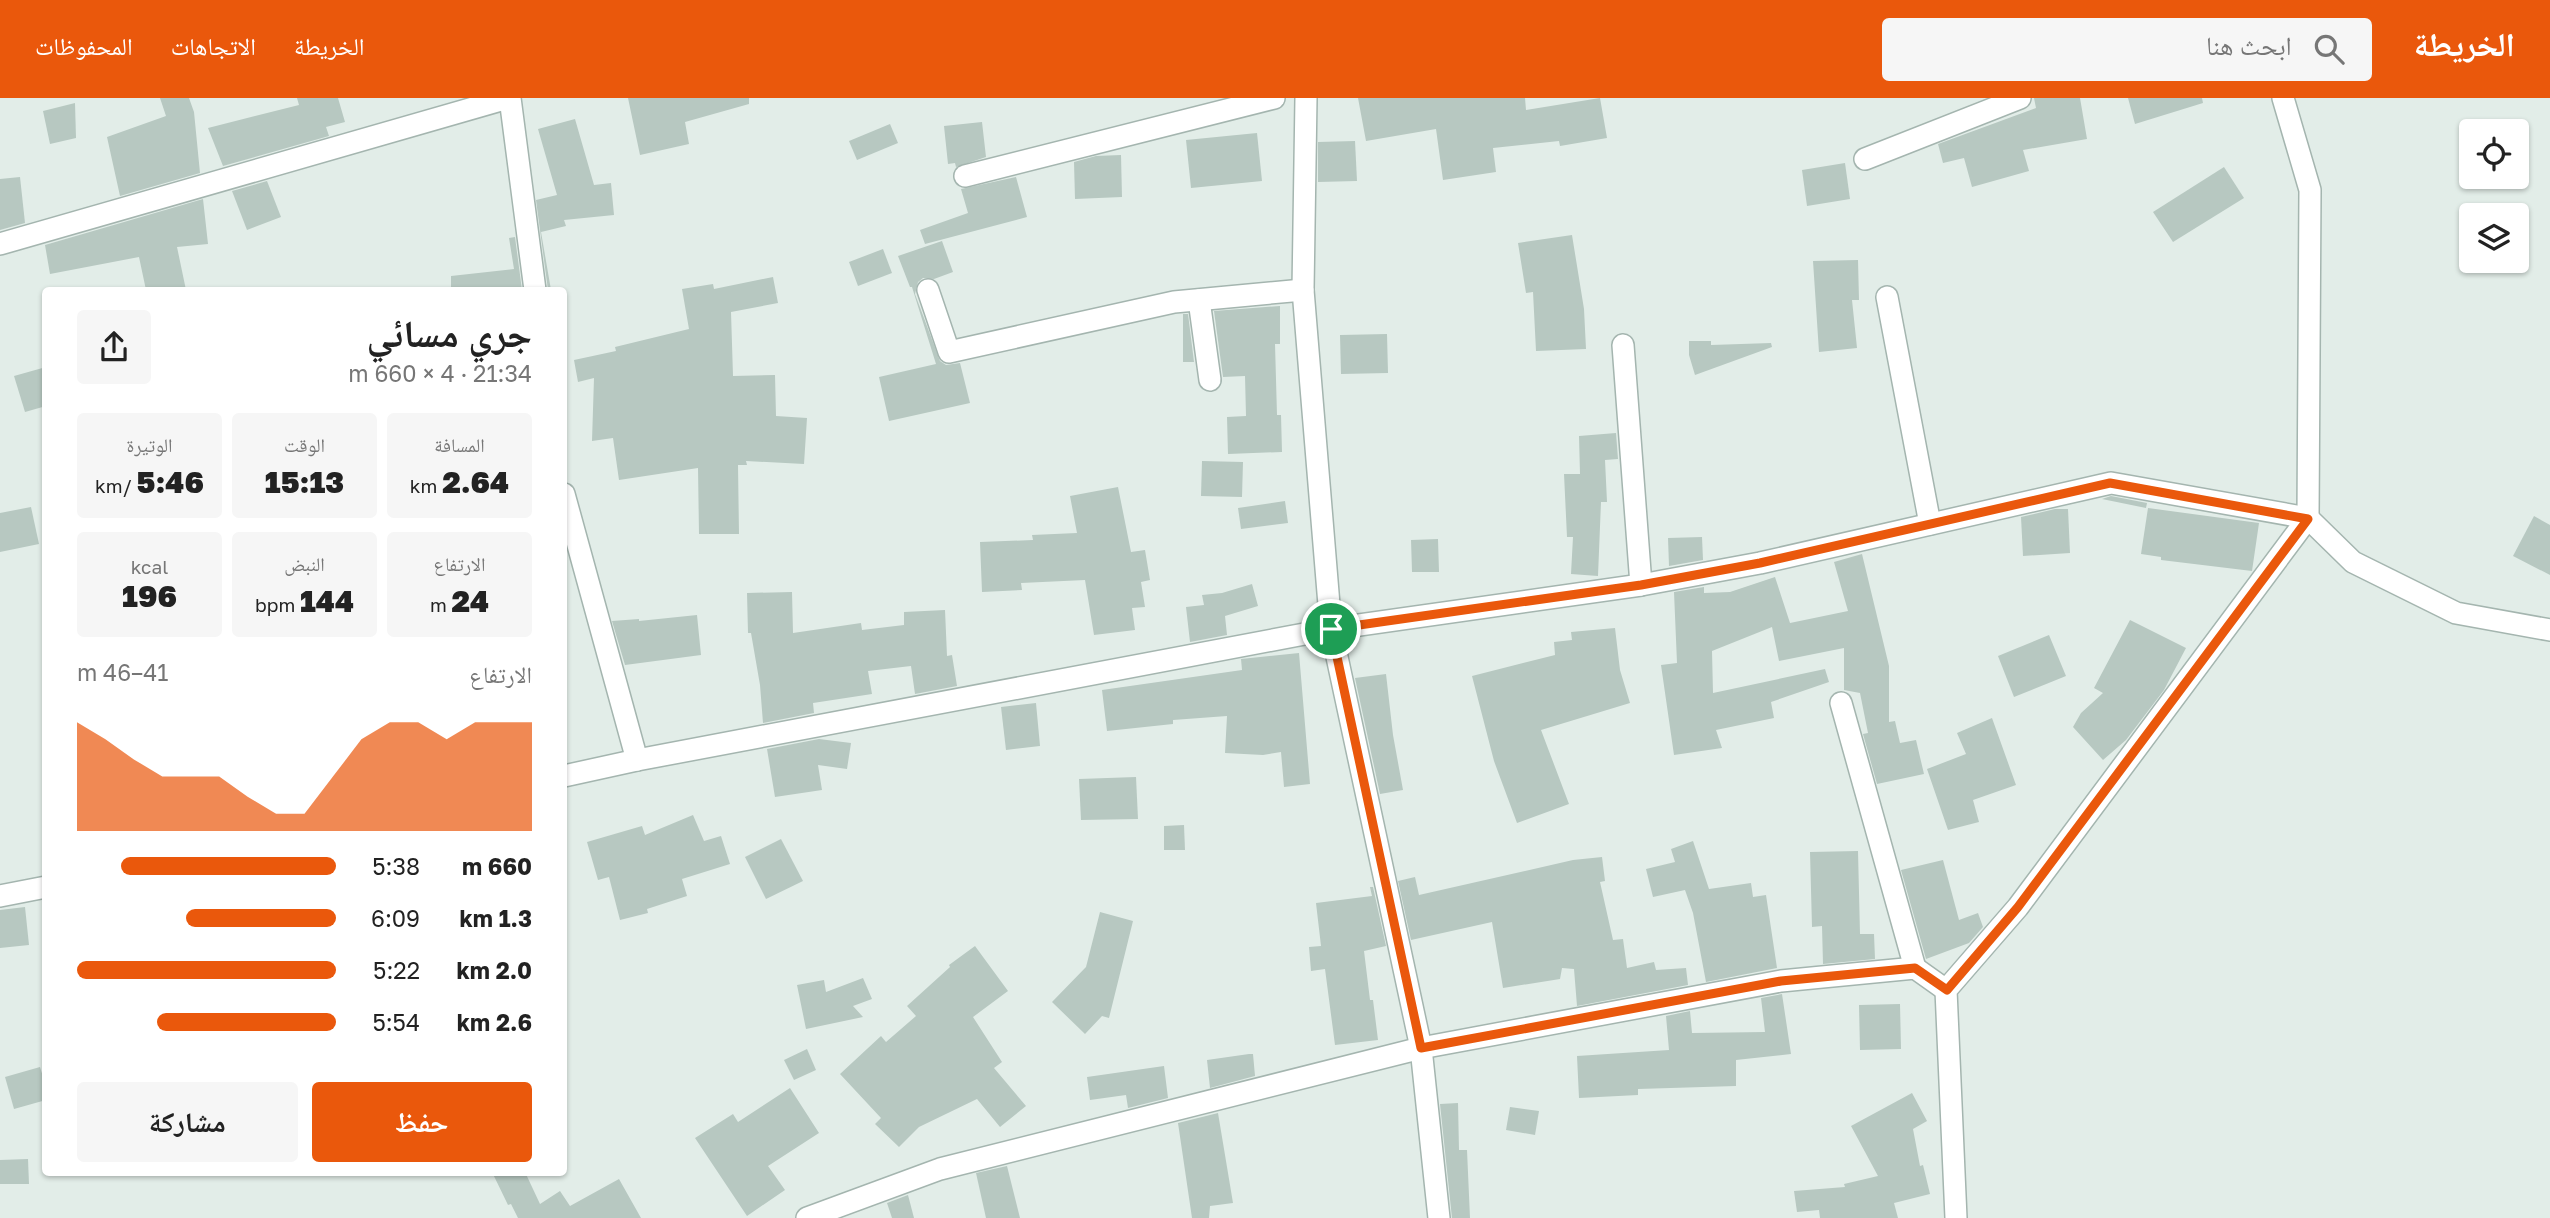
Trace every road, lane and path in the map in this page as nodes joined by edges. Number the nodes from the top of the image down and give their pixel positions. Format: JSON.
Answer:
{"nodes":[{"id":1,"x":509,"y":98,"type":"edge"},
{"id":2,"x":1274,"y":98,"type":"edge"},
{"id":3,"x":1306,"y":98,"type":"edge"},
{"id":4,"x":2021,"y":98,"type":"edge"},
{"id":5,"x":2283,"y":98,"type":"edge"},
{"id":6,"x":1865,"y":159,"type":"dead end"},
{"id":7,"x":965,"y":176,"type":"dead end"},
{"id":8,"x":0,"y":244,"type":"edge"},
{"id":9,"x":535,"y":287,"type":"edge"},
{"id":10,"x":928,"y":290,"type":"dead end"},
{"id":11,"x":1303,"y":290,"type":"junction"},
{"id":12,"x":1887,"y":297,"type":"dead end"},
{"id":13,"x":1199,"y":300,"type":"junction"},
{"id":14,"x":1623,"y":345,"type":"dead end"},
{"id":15,"x":1210,"y":380,"type":"dead end"},
{"id":16,"x":567,"y":505,"type":"edge"},
{"id":17,"x":2308,"y":519,"type":"junction"},
{"id":18,"x":1930,"y":524,"type":"junction"},
{"id":19,"x":1641,"y":585,"type":"junction"},
{"id":20,"x":1331,"y":629,"type":"junction"},
{"id":21,"x":2550,"y":630,"type":"edge"},
{"id":22,"x":1842,"y":703,"type":"dead end"},
{"id":23,"x":637,"y":760,"type":"junction"},
{"id":24,"x":567,"y":775,"type":"edge"},
{"id":25,"x":42,"y":888,"type":"edge"},
{"id":26,"x":0,"y":896,"type":"edge"},
{"id":27,"x":1915,"y":968,"type":"junction"},
{"id":28,"x":1947,"y":990,"type":"junction"},
{"id":29,"x":1421,"y":1048,"type":"junction"},
{"id":30,"x":807,"y":1218,"type":"edge"},
{"id":31,"x":1439,"y":1218,"type":"edge"},
{"id":32,"x":1956,"y":1218,"type":"edge"}],
"edges":[{"from":1,"to":8,"type":"street"},
{"from":1,"to":9,"type":"street"},
{"from":2,"to":7,"type":"street"},
{"from":3,"to":11,"type":"street"},
{"from":4,"to":6,"type":"street"},
{"from":5,"to":17,"type":"street"},
{"from":10,"to":13,"type":"street"},
{"from":11,"to":13,"type":"street"},
{"from":11,"to":20,"type":"street"},
{"from":12,"to":18,"type":"street"},
{"from":13,"to":15,"type":"street"},
{"from":14,"to":19,"type":"street"},
{"from":16,"to":23,"type":"street"},
{"from":17,"to":18,"type":"street"},
{"from":17,"to":21,"type":"street"},
{"from":17,"to":28,"type":"street"},
{"from":18,"to":19,"type":"street"},
{"from":19,"to":20,"type":"street"},
{"from":20,"to":23,"type":"street"},
{"from":20,"to":29,"type":"street"},
{"from":22,"to":27,"type":"street"},
{"from":23,"to":24,"type":"street"},
{"from":25,"to":26,"type":"street"},
{"from":27,"to":28,"type":"street"},
{"from":27,"to":29,"type":"street"},
{"from":28,"to":32,"type":"street"},
{"from":29,"to":30,"type":"street"},
{"from":29,"to":31,"type":"street"}]}
